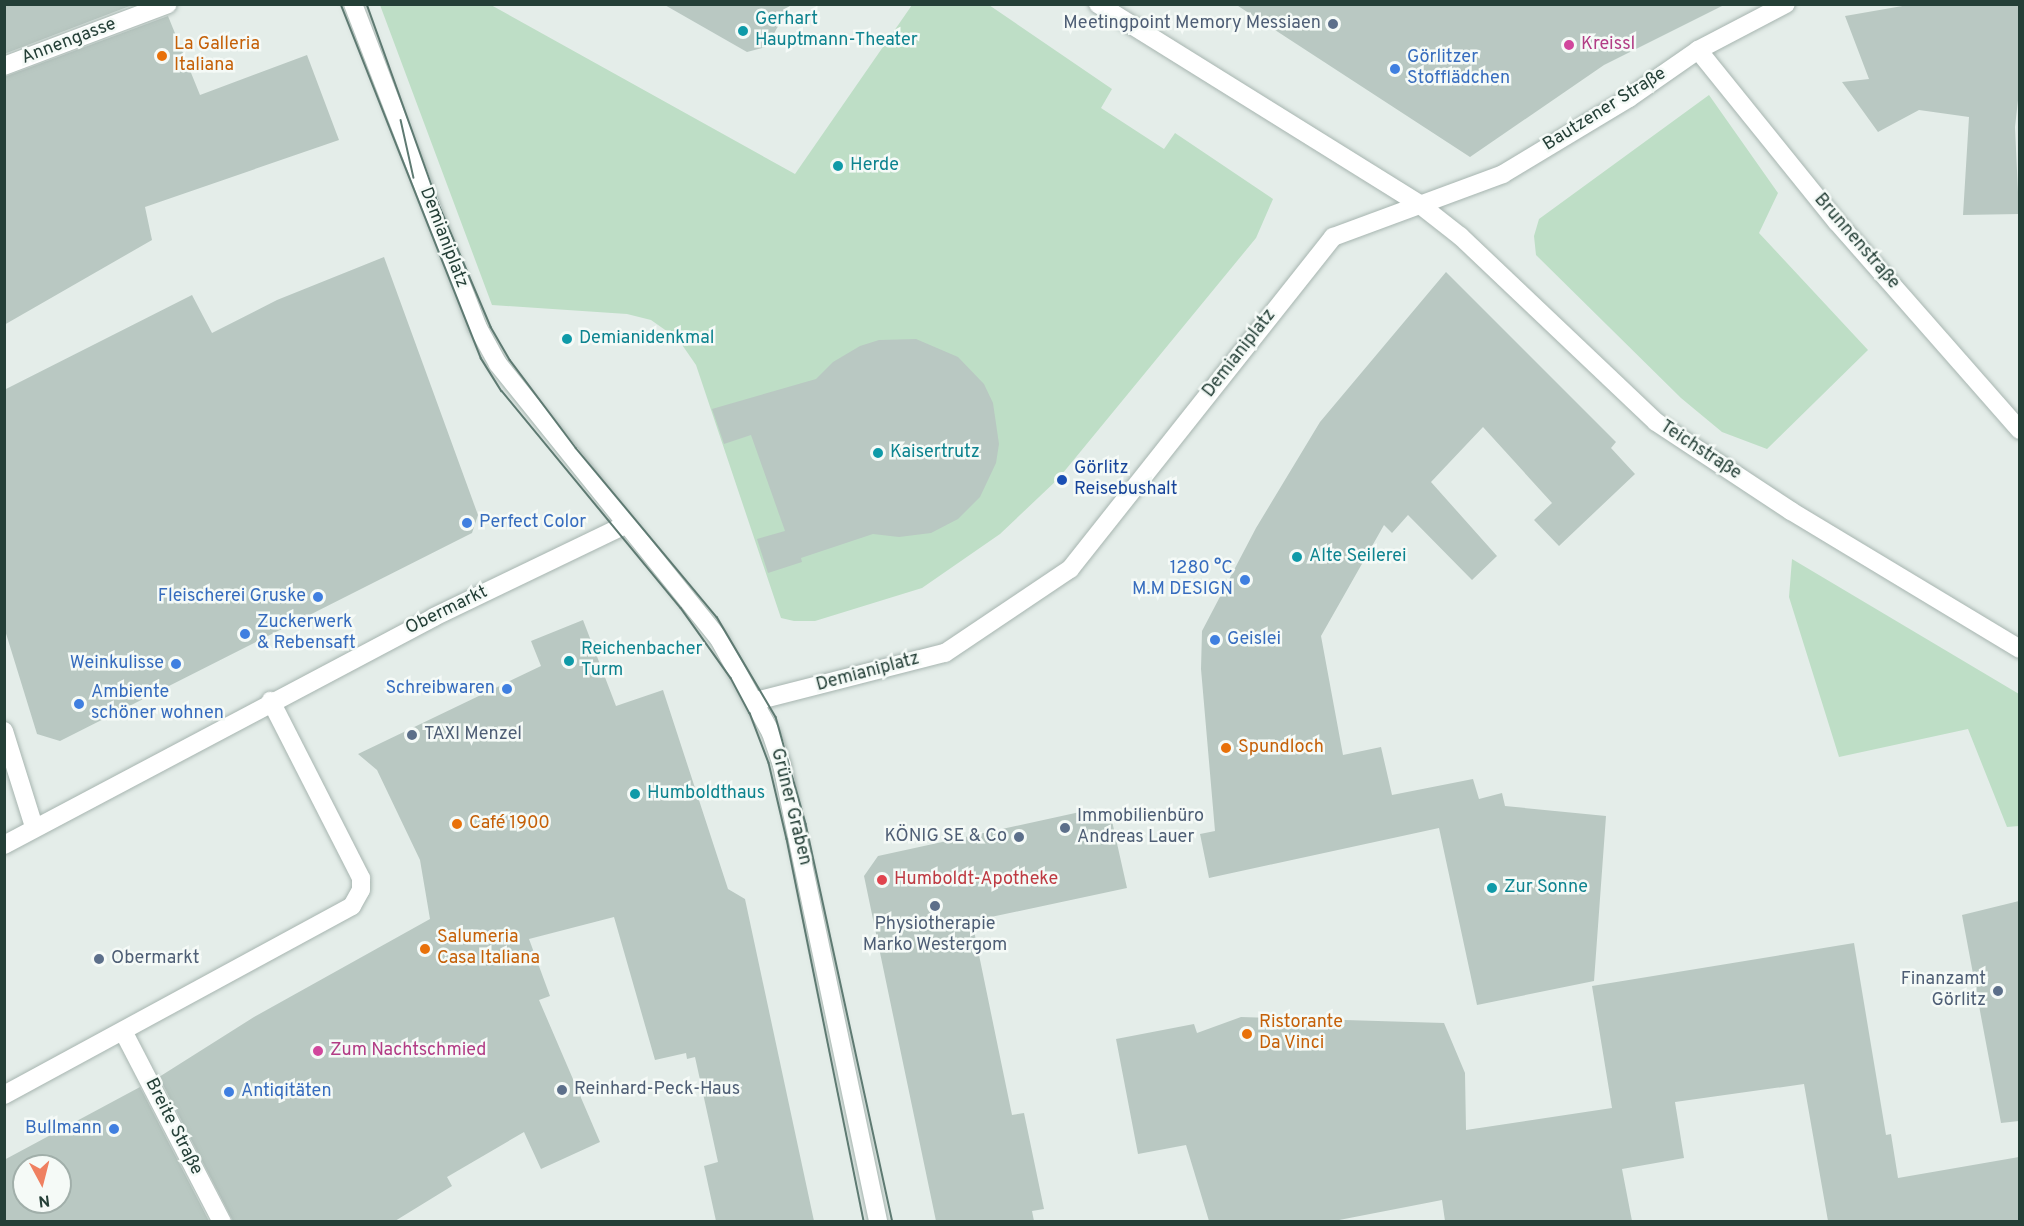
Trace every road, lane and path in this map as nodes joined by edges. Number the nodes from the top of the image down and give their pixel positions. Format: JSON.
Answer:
{"nodes":[{"id":1,"x":168,"y":4,"type":"edge"},
{"id":2,"x":353,"y":4,"type":"edge"},
{"id":3,"x":1098,"y":4,"type":"edge"},
{"id":4,"x":1786,"y":4,"type":"edge"},
{"id":5,"x":1698,"y":50,"type":"junction"},
{"id":6,"x":4,"y":66,"type":"edge"},
{"id":7,"x":1419,"y":204,"type":"junction"},
{"id":8,"x":2019,"y":430,"type":"edge"},
{"id":9,"x":567,"y":454,"type":"joint"},
{"id":10,"x":625,"y":525,"type":"junction"},
{"id":11,"x":2019,"y":649,"type":"edge"},
{"id":12,"x":271,"y":701,"type":"junction"},
{"id":13,"x":756,"y":701,"type":"junction"},
{"id":14,"x":4,"y":731,"type":"edge"},
{"id":15,"x":34,"y":826,"type":"junction"},
{"id":16,"x":4,"y":844,"type":"edge"},
{"id":17,"x":124,"y":1033,"type":"junction"},
{"id":18,"x":4,"y":1095,"type":"edge"},
{"id":19,"x":222,"y":1221,"type":"edge"},
{"id":20,"x":878,"y":1221,"type":"edge"}],
"edges":[{"from":1,"to":6,"type":"street","name":"Annengasse"},
{"from":2,"to":9,"type":"street","name":"Demianiplatz"},
{"from":3,"to":7,"type":"street"},
{"from":4,"to":5,"type":"street","name":"Bautzener Straße"},
{"from":5,"to":7,"type":"street","name":"Bautzener Straße"},
{"from":5,"to":8,"type":"street","name":"Brunnenstraße"},
{"from":7,"to":11,"type":"street","name":"Teichstraße"},
{"from":7,"to":13,"type":"street","name":"Demianiplatz"},
{"from":9,"to":10,"type":"street","name":"Grüner Graben"},
{"from":10,"to":12,"type":"street","name":"Obermarkt"},
{"from":10,"to":13,"type":"street","name":"Grüner Graben"},
{"from":12,"to":15,"type":"street","name":"Obermarkt"},
{"from":12,"to":17,"type":"street"},
{"from":13,"to":20,"type":"street","name":"Grüner Graben"},
{"from":14,"to":15,"type":"street"},
{"from":15,"to":16,"type":"street","name":"Obermarkt"},
{"from":17,"to":18,"type":"street"},
{"from":17,"to":19,"type":"street","name":"Breite Straße"}]}
